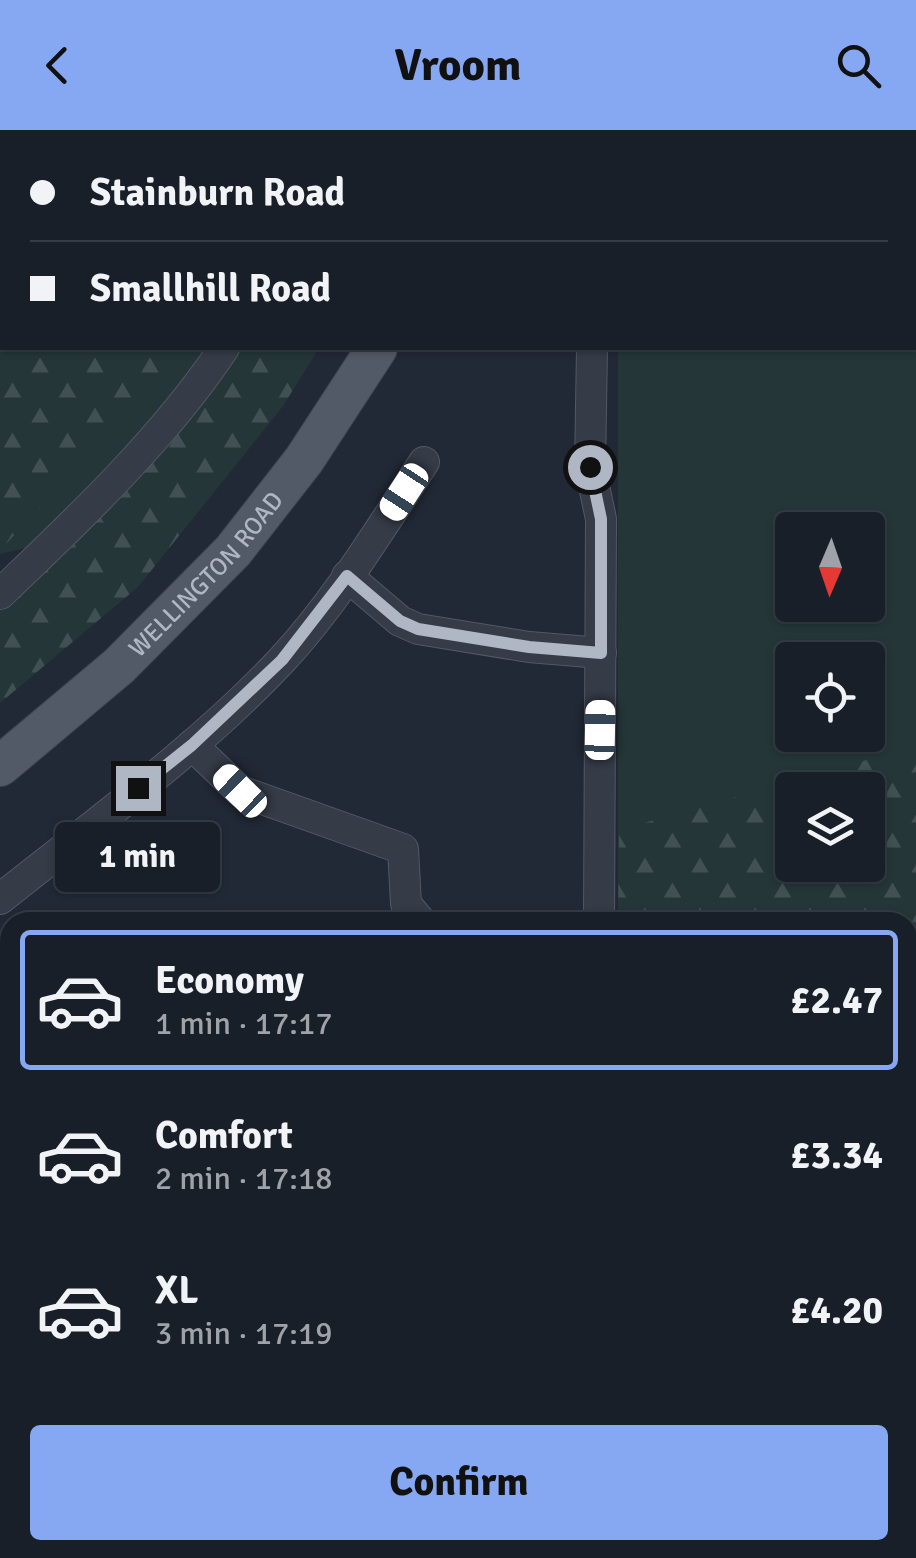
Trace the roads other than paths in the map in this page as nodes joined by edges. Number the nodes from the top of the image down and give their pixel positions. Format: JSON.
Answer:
{"nodes":[{"id":1,"x":223,"y":350,"type":"edge"},
{"id":2,"x":376,"y":350,"type":"edge"},
{"id":3,"x":592,"y":350,"type":"edge"},
{"id":4,"x":424,"y":462,"type":"dead end"},
{"id":5,"x":347,"y":576,"type":"junction"},
{"id":6,"x":0,"y":594,"type":"edge"},
{"id":7,"x":601,"y":653,"type":"junction"},
{"id":8,"x":192,"y":745,"type":"junction"},
{"id":9,"x":0,"y":766,"type":"edge"},
{"id":10,"x":0,"y":899,"type":"edge"},
{"id":11,"x":413,"y":912,"type":"edge"},
{"id":12,"x":599,"y":912,"type":"edge"}],
"edges":[{"from":1,"to":6,"type":"street"},
{"from":2,"to":9,"type":"main road","name":"WELLINGTON ROAD"},
{"from":3,"to":7,"type":"street"},
{"from":4,"to":5,"type":"street"},
{"from":5,"to":7,"type":"street"},
{"from":5,"to":8,"type":"street"},
{"from":7,"to":12,"type":"street"},
{"from":8,"to":10,"type":"street"},
{"from":8,"to":11,"type":"street"}]}
